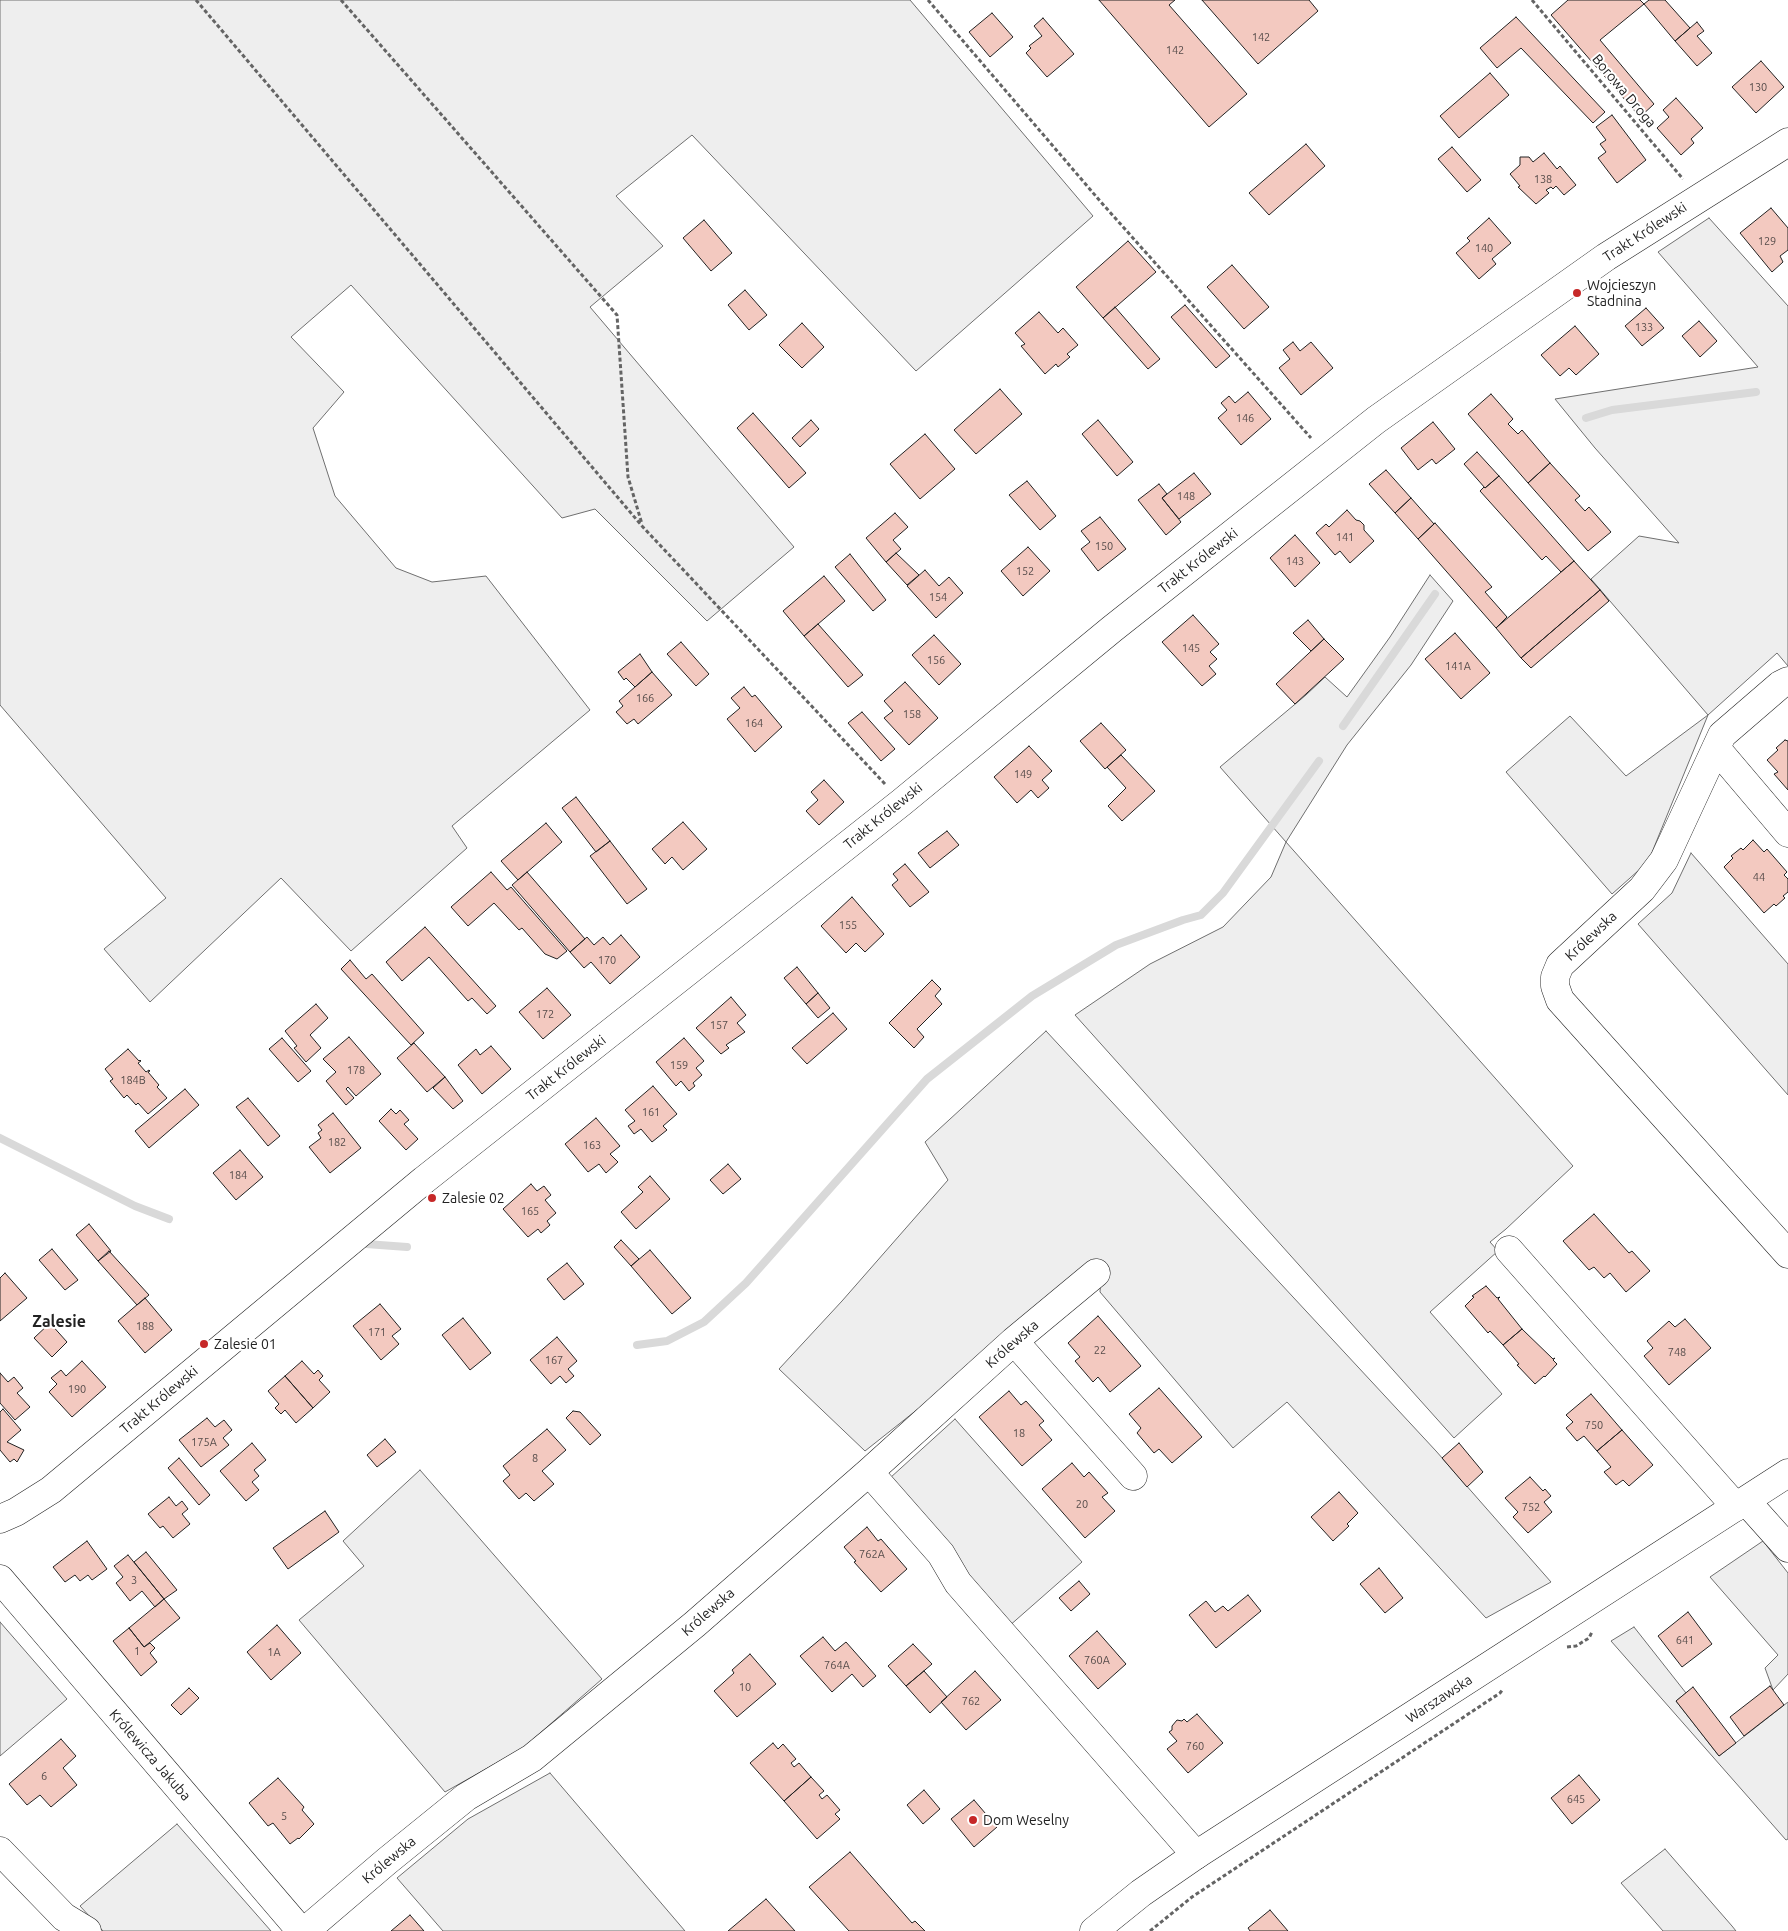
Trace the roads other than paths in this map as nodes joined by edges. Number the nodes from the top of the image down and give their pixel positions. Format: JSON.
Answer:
{"nodes":[{"id":1,"x":1788,"y":142,"type":"edge"},
{"id":2,"x":1788,"y":681,"type":"edge"},
{"id":3,"x":1716,"y":748,"type":"junction"},
{"id":4,"x":1788,"y":833,"type":"edge"},
{"id":5,"x":1509,"y":1250,"type":"dead end"},
{"id":6,"x":1788,"y":1254,"type":"edge"},
{"id":7,"x":1096,"y":1273,"type":"dead end"},
{"id":8,"x":1014,"y":1341,"type":"junction"},
{"id":9,"x":869,"y":1472,"type":"junction"},
{"id":10,"x":1788,"y":1473,"type":"edge"},
{"id":11,"x":1132,"y":1476,"type":"dead end"},
{"id":12,"x":1741,"y":1504,"type":"junction"},
{"id":13,"x":0,"y":1519,"type":"edge"},
{"id":14,"x":1788,"y":1548,"type":"edge"},
{"id":15,"x":0,"y":1580,"type":"edge"},
{"id":16,"x":0,"y":1851,"type":"edge"},
{"id":17,"x":1196,"y":1855,"type":"junction"},
{"id":18,"x":87,"y":1931,"type":"edge"},
{"id":19,"x":301,"y":1931,"type":"edge"},
{"id":20,"x":305,"y":1931,"type":"edge"},
{"id":21,"x":1094,"y":1931,"type":"edge"}],
"edges":[{"from":1,"to":13,"type":"street","name":"Trakt Królewski"},
{"from":2,"to":3,"type":"street","name":"Królewska"},
{"from":3,"to":4,"type":"street"},
{"from":3,"to":6,"type":"street","name":"Królewska"},
{"from":5,"to":12,"type":"street"},
{"from":7,"to":8,"type":"street","name":"Królewska"},
{"from":8,"to":9,"type":"street","name":"Królewska"},
{"from":8,"to":11,"type":"street"},
{"from":9,"to":17,"type":"street"},
{"from":9,"to":20,"type":"street","name":"Królewska"},
{"from":10,"to":12,"type":"street","name":"Warszawska"},
{"from":12,"to":14,"type":"street"},
{"from":12,"to":17,"type":"street","name":"Warszawska"},
{"from":15,"to":19,"type":"street","name":"Królewicza Jakuba"},
{"from":16,"to":18,"type":"street"},
{"from":17,"to":21,"type":"street","name":"Warszawska"}]}
